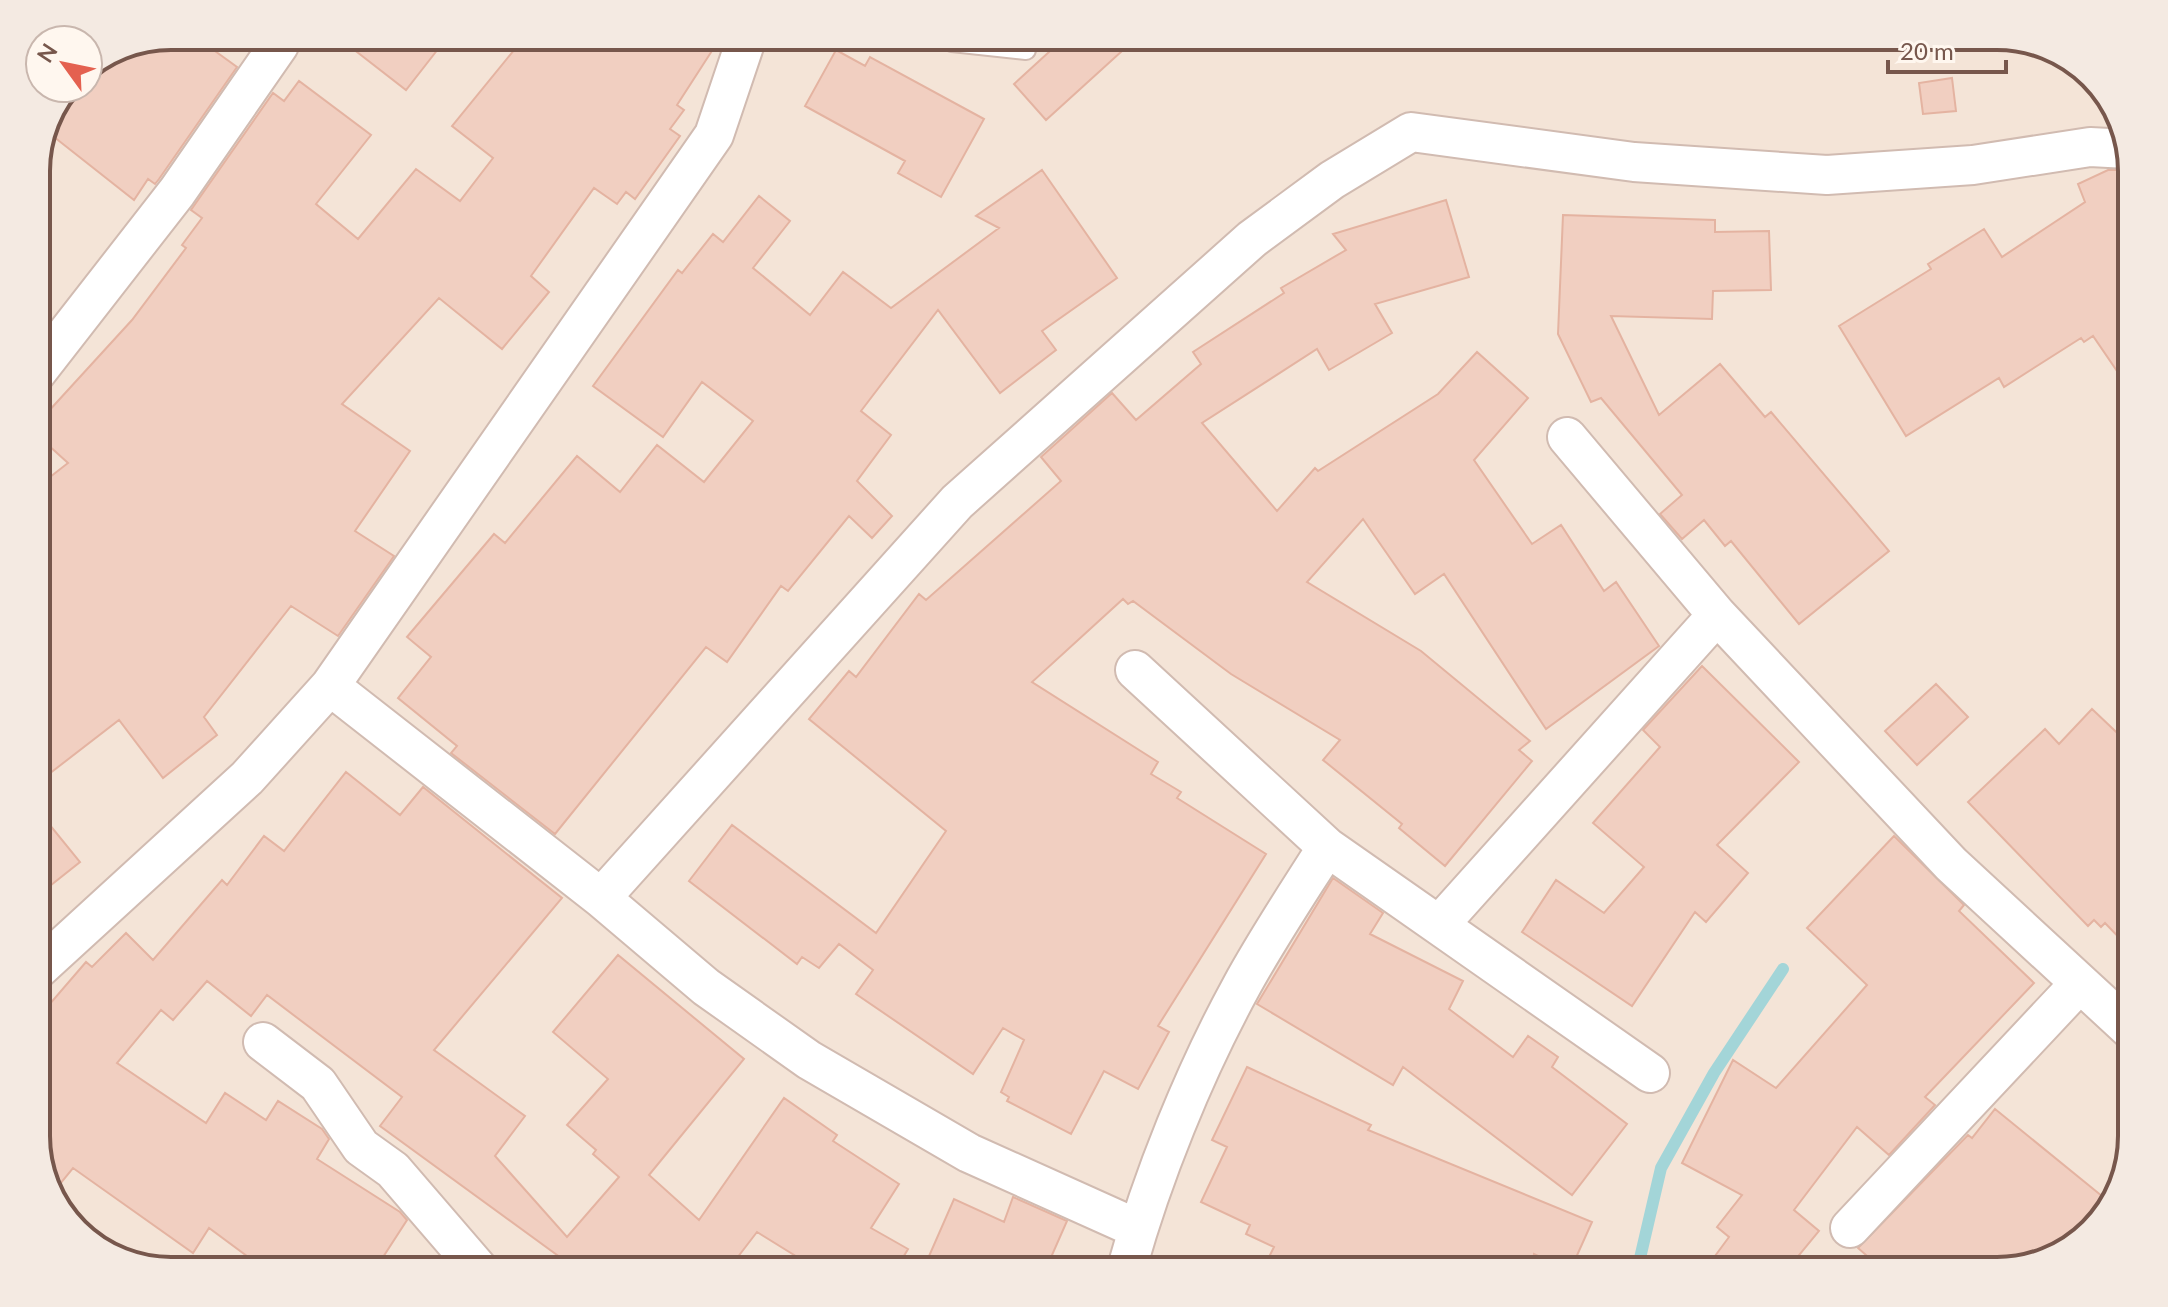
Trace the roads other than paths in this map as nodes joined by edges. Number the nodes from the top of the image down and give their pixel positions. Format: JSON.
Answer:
{"nodes":[{"id":1,"x":276,"y":50,"type":"edge"},
{"id":2,"x":743,"y":50,"type":"edge"},
{"id":3,"x":2116,"y":148,"type":"edge"},
{"id":4,"x":50,"y":355,"type":"edge"},
{"id":5,"x":1567,"y":437,"type":"dead end"},
{"id":6,"x":1717,"y":615,"type":"junction"},
{"id":7,"x":1135,"y":670,"type":"dead end"},
{"id":8,"x":330,"y":686,"type":"junction"},
{"id":9,"x":1327,"y":847,"type":"junction"},
{"id":10,"x":601,"y":898,"type":"junction"},
{"id":11,"x":1439,"y":925,"type":"junction"},
{"id":12,"x":50,"y":958,"type":"edge"},
{"id":13,"x":2080,"y":983,"type":"junction"},
{"id":14,"x":2118,"y":1018,"type":"edge"},
{"id":15,"x":263,"y":1042,"type":"dead end"},
{"id":16,"x":1650,"y":1073,"type":"dead end"},
{"id":17,"x":1850,"y":1228,"type":"dead end"},
{"id":18,"x":1138,"y":1229,"type":"junction"},
{"id":19,"x":468,"y":1257,"type":"edge"},
{"id":20,"x":1130,"y":1257,"type":"edge"}],
"edges":[{"from":1,"to":4,"type":"street"},
{"from":2,"to":8,"type":"street"},
{"from":3,"to":10,"type":"street"},
{"from":5,"to":6,"type":"street"},
{"from":6,"to":11,"type":"street"},
{"from":6,"to":13,"type":"street"},
{"from":7,"to":9,"type":"street"},
{"from":8,"to":10,"type":"street"},
{"from":8,"to":12,"type":"street"},
{"from":9,"to":11,"type":"street"},
{"from":9,"to":18,"type":"street"},
{"from":10,"to":18,"type":"street"},
{"from":11,"to":16,"type":"street"},
{"from":13,"to":14,"type":"street"},
{"from":13,"to":17,"type":"street"},
{"from":15,"to":19,"type":"street"},
{"from":18,"to":20,"type":"street"}]}
